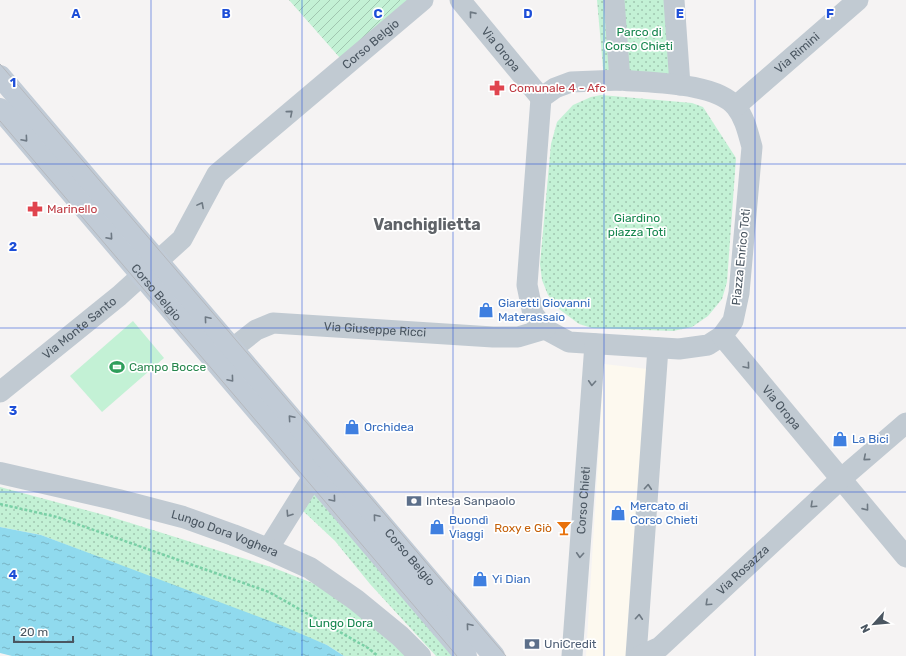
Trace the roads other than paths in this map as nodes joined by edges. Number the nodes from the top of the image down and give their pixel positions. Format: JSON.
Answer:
{"nodes":[{"id":1,"x":423,"y":0,"type":"edge"},
{"id":2,"x":460,"y":0,"type":"edge"},
{"id":3,"x":614,"y":0,"type":"edge"},
{"id":4,"x":674,"y":0,"type":"edge"},
{"id":5,"x":858,"y":0,"type":"edge"},
{"id":6,"x":0,"y":76,"type":"edge"},
{"id":7,"x":620,"y":80,"type":"junction"},
{"id":8,"x":680,"y":85,"type":"junction"},
{"id":9,"x":541,"y":98,"type":"junction"},
{"id":10,"x":736,"y":106,"type":"junction"},
{"id":11,"x":0,"y":109,"type":"edge"},
{"id":12,"x":150,"y":268,"type":"junction"},
{"id":13,"x":545,"y":329,"type":"junction"},
{"id":14,"x":722,"y":336,"type":"junction"},
{"id":15,"x":595,"y":344,"type":"junction"},
{"id":16,"x":658,"y":348,"type":"junction"},
{"id":17,"x":224,"y":355,"type":"junction"},
{"id":18,"x":0,"y":392,"type":"edge"},
{"id":19,"x":906,"y":423,"type":"edge"},
{"id":20,"x":325,"y":458,"type":"junction"},
{"id":21,"x":1,"y":471,"type":"edge"},
{"id":22,"x":313,"y":476,"type":"junction"},
{"id":23,"x":842,"y":478,"type":"junction"},
{"id":24,"x":268,"y":549,"type":"junction"},
{"id":25,"x":906,"y":557,"type":"edge"},
{"id":26,"x":420,"y":656,"type":"edge"},
{"id":27,"x":466,"y":656,"type":"edge"},
{"id":28,"x":494,"y":656,"type":"edge"},
{"id":29,"x":572,"y":656,"type":"edge"},
{"id":30,"x":636,"y":656,"type":"edge"},
{"id":31,"x":640,"y":656,"type":"edge"}],
"edges":[{"from":12,"to":1,"type":"street","name":"Corso Belgio","one_way":true},
{"from":9,"to":2,"type":"street","name":"Via Oropa","one_way":true},
{"from":3,"to":7,"type":"street"},
{"from":4,"to":8,"type":"street"},
{"from":5,"to":10,"type":"street","name":"Via Rimini"},
{"from":6,"to":12,"type":"main road","name":"Corso Belgio"},
{"from":7,"to":8,"type":"street","name":"Piazza Enrico Toti"},
{"from":7,"to":9,"type":"street","name":"Piazza Enrico Toti"},
{"from":8,"to":10,"type":"street","name":"Piazza Enrico Toti"},
{"from":9,"to":13,"type":"street","name":"Piazza Enrico Toti"},
{"from":10,"to":14,"type":"street","name":"Piazza Enrico Toti"},
{"from":11,"to":12,"type":"main road","name":"Corso Belgio","one_way":true},
{"from":12,"to":17,"type":"main road","name":"Corso Belgio"},
{"from":12,"to":18,"type":"street","name":"Via Monte Santo"},
{"from":13,"to":15,"type":"street","name":"Piazza Enrico Toti"},
{"from":13,"to":17,"type":"street","name":"Via Giuseppe Ricci"},
{"from":14,"to":16,"type":"street","name":"Piazza Enrico Toti"},
{"from":14,"to":23,"type":"street","name":"Via Oropa","one_way":true},
{"from":15,"to":16,"type":"street","name":"Piazza Enrico Toti"},
{"from":15,"to":29,"type":"street","name":"Corso Chieti","one_way":true},
{"from":30,"to":16,"type":"street","one_way":true},
{"from":20,"to":17,"type":"main road","name":"Corso Belgio","one_way":true},
{"from":17,"to":22,"type":"main road","name":"Corso Belgio","one_way":true},
{"from":19,"to":23,"type":"street","one_way":true},
{"from":20,"to":22,"type":"street"},
{"from":28,"to":20,"type":"main road","name":"Corso Belgio","one_way":true},
{"from":21,"to":24,"type":"street","name":"Lungo Dora Voghera"},
{"from":22,"to":24,"type":"street","one_way":true},
{"from":22,"to":27,"type":"main road","name":"Corso Belgio","one_way":true},
{"from":23,"to":25,"type":"street","name":"Via Oropa","one_way":true},
{"from":23,"to":31,"type":"street","name":"Via Rosazza","one_way":true},
{"from":24,"to":26,"type":"street","name":"Lungo Dora Voghera"}]}
